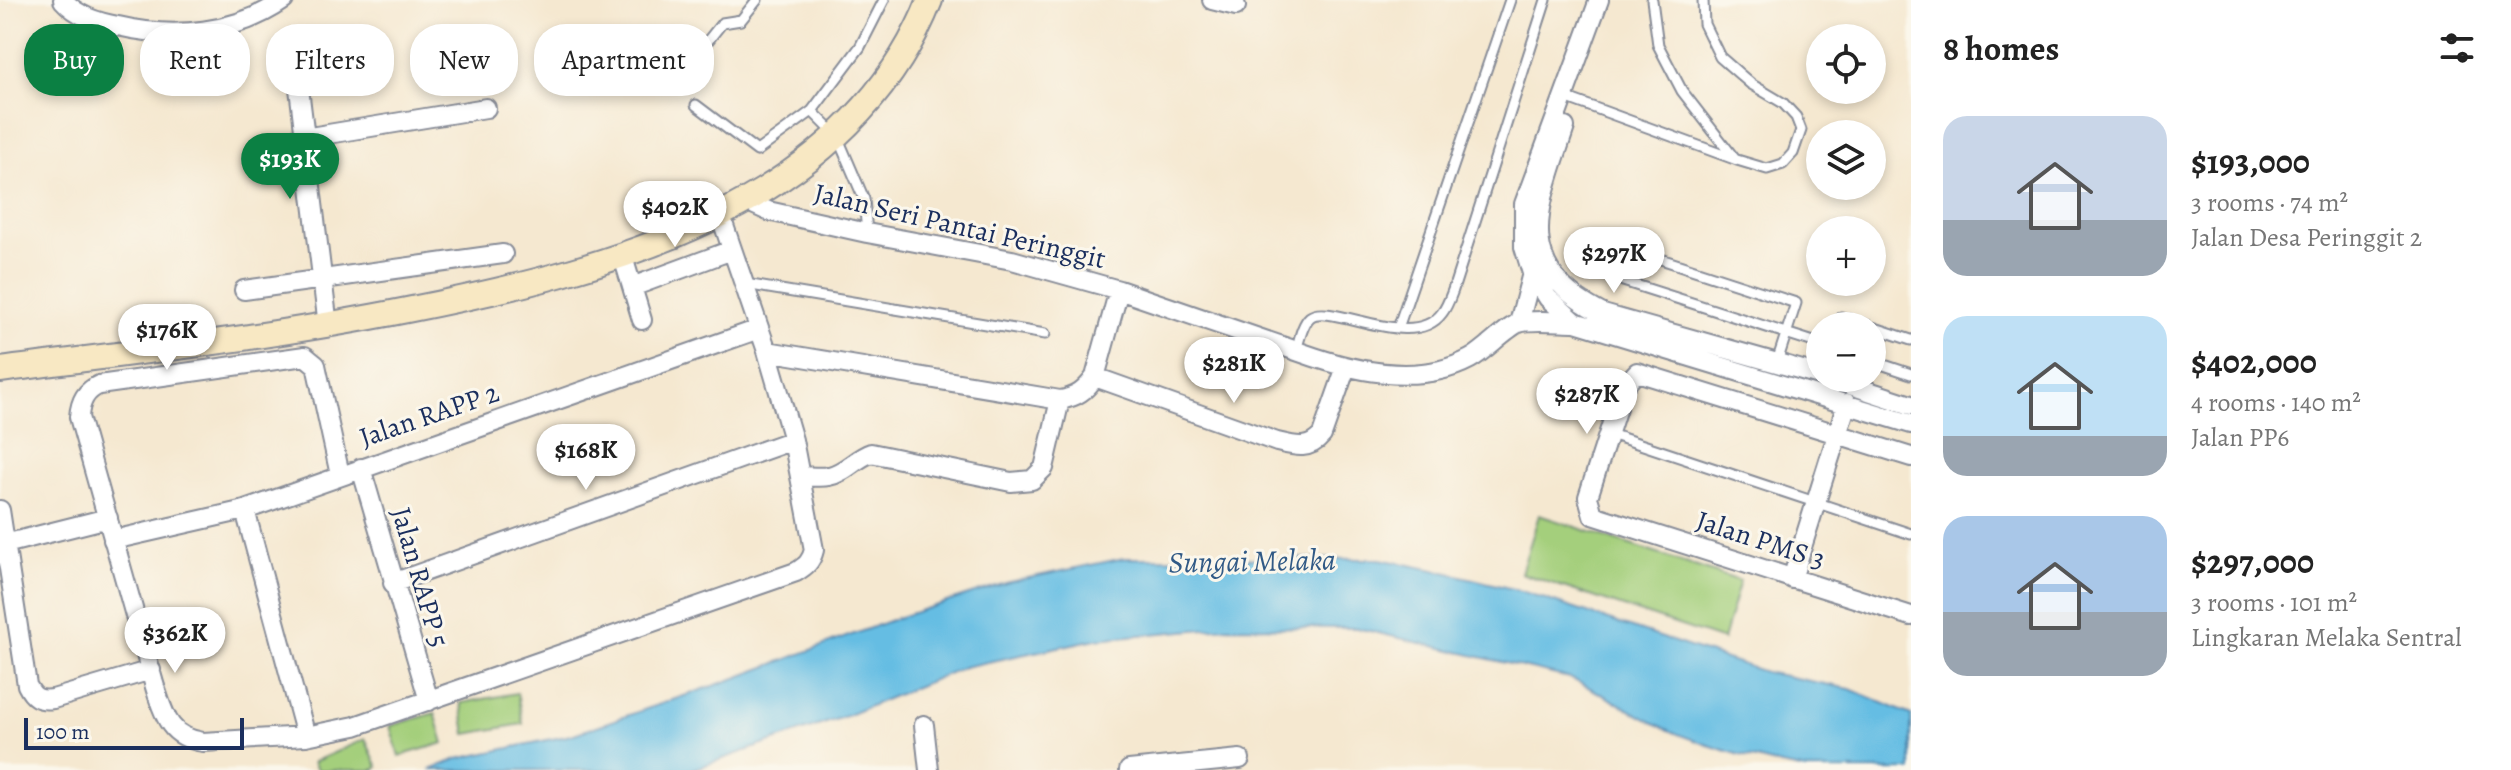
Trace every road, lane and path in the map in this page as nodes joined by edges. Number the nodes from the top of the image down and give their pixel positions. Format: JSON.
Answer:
{"nodes":[{"id":1,"x":63,"y":0,"type":"edge"},
{"id":2,"x":284,"y":0,"type":"edge"},
{"id":3,"x":757,"y":0,"type":"edge"},
{"id":4,"x":884,"y":0,"type":"edge"},
{"id":5,"x":930,"y":0,"type":"edge"},
{"id":6,"x":1212,"y":0,"type":"edge"},
{"id":7,"x":1546,"y":0,"type":"edge"},
{"id":8,"x":1599,"y":0,"type":"edge"},
{"id":9,"x":1611,"y":0,"type":"edge"},
{"id":10,"x":1652,"y":0,"type":"edge"},
{"id":11,"x":1703,"y":0,"type":"edge"},
{"id":12,"x":1507,"y":1,"type":"edge"},
{"id":13,"x":1236,"y":6,"type":"dead end"},
{"id":14,"x":714,"y":33,"type":"edge"},
{"id":15,"x":300,"y":96,"type":"edge"},
{"id":16,"x":1573,"y":100,"type":"junction"},
{"id":17,"x":696,"y":105,"type":"dead end"},
{"id":18,"x":486,"y":108,"type":"dead end"},
{"id":19,"x":812,"y":111,"type":"junction"},
{"id":20,"x":837,"y":136,"type":"junction"},
{"id":21,"x":304,"y":138,"type":"junction"},
{"id":22,"x":1737,"y":160,"type":"junction"},
{"id":23,"x":750,"y":198,"type":"junction"},
{"id":24,"x":720,"y":214,"type":"junction"},
{"id":25,"x":867,"y":233,"type":"junction"},
{"id":26,"x":732,"y":250,"type":"junction"},
{"id":27,"x":503,"y":254,"type":"dead end"},
{"id":28,"x":623,"y":257,"type":"junction"},
{"id":29,"x":1532,"y":273,"type":"junction"},
{"id":30,"x":323,"y":280,"type":"junction"},
{"id":31,"x":744,"y":284,"type":"junction"},
{"id":32,"x":632,"y":287,"type":"junction"},
{"id":33,"x":244,"y":290,"type":"dead end"},
{"id":34,"x":1119,"y":290,"type":"junction"},
{"id":35,"x":642,"y":320,"type":"dead end"},
{"id":36,"x":1575,"y":322,"type":"junction"},
{"id":37,"x":1519,"y":323,"type":"junction"},
{"id":38,"x":328,"y":326,"type":"junction"},
{"id":39,"x":1398,"y":328,"type":"junction"},
{"id":40,"x":759,"y":329,"type":"junction"},
{"id":41,"x":1886,"y":331,"type":"edge"},
{"id":42,"x":1786,"y":333,"type":"junction"},
{"id":43,"x":1045,"y":334,"type":"dead end"},
{"id":44,"x":1806,"y":339,"type":"edge"},
{"id":45,"x":1911,"y":340,"type":"edge"},
{"id":46,"x":767,"y":351,"type":"junction"},
{"id":47,"x":1296,"y":351,"type":"junction"},
{"id":48,"x":1777,"y":362,"type":"junction"},
{"id":49,"x":1886,"y":366,"type":"edge"},
{"id":50,"x":1346,"y":367,"type":"junction"},
{"id":51,"x":0,"y":370,"type":"edge"},
{"id":52,"x":1806,"y":371,"type":"edge"},
{"id":53,"x":1911,"y":374,"type":"edge"},
{"id":54,"x":1095,"y":377,"type":"junction"},
{"id":55,"x":1872,"y":392,"type":"edge"},
{"id":56,"x":1060,"y":400,"type":"junction"},
{"id":57,"x":1847,"y":403,"type":"junction"},
{"id":58,"x":1911,"y":405,"type":"edge"},
{"id":59,"x":1911,"y":424,"type":"edge"},
{"id":60,"x":1837,"y":433,"type":"junction"},
{"id":61,"x":1610,"y":434,"type":"junction"},
{"id":62,"x":793,"y":440,"type":"junction"},
{"id":63,"x":1911,"y":457,"type":"edge"},
{"id":64,"x":361,"y":468,"type":"junction"},
{"id":65,"x":340,"y":475,"type":"junction"},
{"id":66,"x":801,"y":476,"type":"junction"},
{"id":67,"x":1815,"y":503,"type":"junction"},
{"id":68,"x":0,"y":510,"type":"edge"},
{"id":69,"x":245,"y":510,"type":"junction"},
{"id":70,"x":108,"y":518,"type":"junction"},
{"id":71,"x":1911,"y":534,"type":"edge"},
{"id":72,"x":113,"y":540,"type":"junction"},
{"id":73,"x":5,"y":544,"type":"junction"},
{"id":74,"x":1792,"y":579,"type":"junction"},
{"id":75,"x":393,"y":583,"type":"junction"},
{"id":76,"x":1911,"y":616,"type":"edge"},
{"id":77,"x":151,"y":670,"type":"junction"},
{"id":78,"x":429,"y":701,"type":"junction"},
{"id":79,"x":924,"y":725,"type":"dead end"},
{"id":80,"x":306,"y":736,"type":"junction"},
{"id":81,"x":1240,"y":759,"type":"dead end"},
{"id":82,"x":929,"y":770,"type":"edge"},
{"id":83,"x":1129,"y":770,"type":"edge"}],
"edges":[{"from":1,"to":2,"type":"street"},
{"from":3,"to":14,"type":"lane"},
{"from":4,"to":19,"type":"lane"},
{"from":5,"to":20,"type":"street"},
{"from":6,"to":13,"type":"street"},
{"from":7,"to":39,"type":"lane"},
{"from":8,"to":29,"type":"street"},
{"from":9,"to":16,"type":"street"},
{"from":10,"to":22,"type":"lane"},
{"from":11,"to":22,"type":"lane"},
{"from":12,"to":39,"type":"lane"},
{"from":15,"to":21,"type":"street"},
{"from":16,"to":22,"type":"lane"},
{"from":16,"to":48,"type":"street"},
{"from":17,"to":19,"type":"lane"},
{"from":18,"to":21,"type":"street"},
{"from":19,"to":20,"type":"lane"},
{"from":20,"to":23,"type":"street"},
{"from":20,"to":25,"type":"lane"},
{"from":21,"to":30,"type":"street"},
{"from":23,"to":24,"type":"street"},
{"from":23,"to":25,"type":"street","name":"Jalan Seri Pantai Peringgit"},
{"from":24,"to":26,"type":"street"},
{"from":24,"to":28,"type":"street"},
{"from":25,"to":34,"type":"street","name":"Jalan Seri Pantai Peringgit"},
{"from":26,"to":31,"type":"street"},
{"from":26,"to":32,"type":"street"},
{"from":27,"to":30,"type":"street"},
{"from":28,"to":32,"type":"street"},
{"from":28,"to":38,"type":"street"},
{"from":29,"to":36,"type":"street"},
{"from":29,"to":37,"type":"street"},
{"from":30,"to":33,"type":"street"},
{"from":30,"to":38,"type":"street"},
{"from":31,"to":40,"type":"street"},
{"from":31,"to":43,"type":"lane"},
{"from":32,"to":35,"type":"street"},
{"from":34,"to":47,"type":"street","name":"Jalan Seri Pantai Peringgit"},
{"from":34,"to":54,"type":"street"},
{"from":36,"to":37,"type":"street"},
{"from":36,"to":57,"type":"street"},
{"from":37,"to":50,"type":"street","name":"Jalan Seri Pantai Peringgit"},
{"from":38,"to":51,"type":"street"},
{"from":39,"to":47,"type":"lane"},
{"from":40,"to":46,"type":"street"},
{"from":40,"to":64,"type":"street","name":"Jalan RAPP 2"},
{"from":41,"to":45,"type":"lane"},
{"from":42,"to":42,"type":"lane"},
{"from":42,"to":44,"type":"lane"},
{"from":42,"to":48,"type":"lane"},
{"from":46,"to":56,"type":"street"},
{"from":46,"to":62,"type":"street"},
{"from":47,"to":50,"type":"street","name":"Jalan Seri Pantai Peringgit"},
{"from":48,"to":52,"type":"street"},
{"from":49,"to":53,"type":"lane"},
{"from":50,"to":54,"type":"street"},
{"from":54,"to":56,"type":"street"},
{"from":55,"to":58,"type":"street"},
{"from":56,"to":66,"type":"street"},
{"from":57,"to":59,"type":"street"},
{"from":57,"to":60,"type":"street"},
{"from":60,"to":61,"type":"street"},
{"from":60,"to":63,"type":"street"},
{"from":60,"to":67,"type":"street"},
{"from":61,"to":67,"type":"lane"},
{"from":61,"to":74,"type":"street","name":"Jalan PMS 3"},
{"from":62,"to":66,"type":"street"},
{"from":62,"to":75,"type":"street"},
{"from":64,"to":65,"type":"street","name":"Jalan RAPP 2"},
{"from":64,"to":75,"type":"street","name":"Jalan RAPP 5"},
{"from":65,"to":69,"type":"street","name":"Jalan RAPP 2"},
{"from":65,"to":70,"type":"street"},
{"from":66,"to":78,"type":"street"},
{"from":67,"to":71,"type":"lane"},
{"from":67,"to":74,"type":"street"},
{"from":68,"to":73,"type":"street"},
{"from":69,"to":72,"type":"street","name":"Jalan RAPP 2"},
{"from":69,"to":80,"type":"street"},
{"from":70,"to":72,"type":"street"},
{"from":70,"to":73,"type":"street"},
{"from":72,"to":77,"type":"street"},
{"from":73,"to":77,"type":"street"},
{"from":74,"to":76,"type":"street","name":"Jalan PMS 3"},
{"from":75,"to":78,"type":"street","name":"Jalan RAPP 5"},
{"from":77,"to":80,"type":"street"},
{"from":78,"to":80,"type":"street"},
{"from":79,"to":82,"type":"street"},
{"from":81,"to":83,"type":"street"}]}
